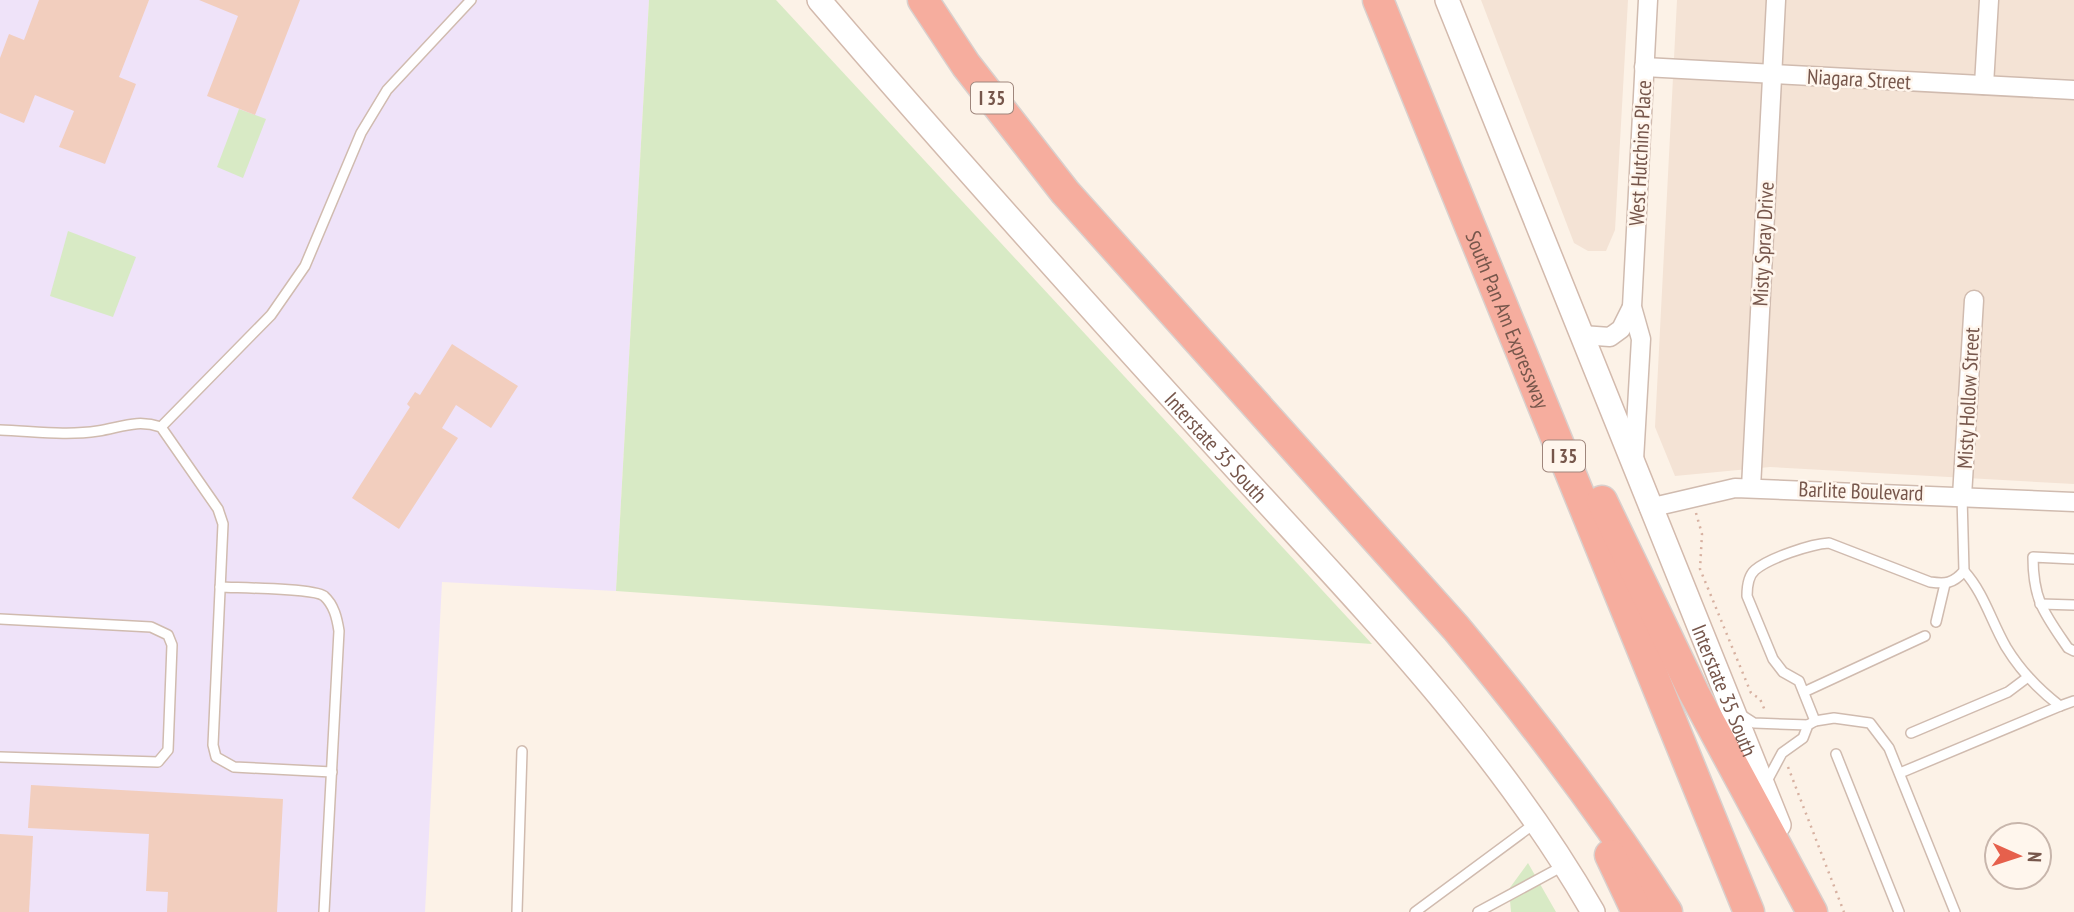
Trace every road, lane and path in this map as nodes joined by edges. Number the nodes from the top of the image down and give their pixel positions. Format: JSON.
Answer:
{"nodes":[{"id":1,"x":471,"y":0,"type":"edge"},
{"id":2,"x":819,"y":0,"type":"edge"},
{"id":3,"x":923,"y":0,"type":"edge"},
{"id":4,"x":1378,"y":0,"type":"edge"},
{"id":5,"x":1447,"y":0,"type":"edge"},
{"id":6,"x":1648,"y":0,"type":"edge"},
{"id":7,"x":1776,"y":0,"type":"edge"},
{"id":8,"x":1989,"y":0,"type":"edge"},
{"id":9,"x":1644,"y":67,"type":"junction"},
{"id":10,"x":1772,"y":74,"type":"junction"},
{"id":11,"x":1984,"y":85,"type":"junction"},
{"id":12,"x":2074,"y":90,"type":"edge"},
{"id":13,"x":1974,"y":300,"type":"dead end"},
{"id":14,"x":1632,"y":307,"type":"junction"},
{"id":15,"x":1582,"y":335,"type":"junction"},
{"id":16,"x":1521,"y":352,"type":"junction"},
{"id":17,"x":161,"y":427,"type":"junction"},
{"id":18,"x":0,"y":430,"type":"edge"},
{"id":19,"x":1634,"y":465,"type":"junction"},
{"id":20,"x":1751,"y":488,"type":"junction"},
{"id":21,"x":1962,"y":496,"type":"junction"},
{"id":22,"x":2074,"y":502,"type":"edge"},
{"id":23,"x":1694,"y":506,"type":"dead end"},
{"id":24,"x":1649,"y":508,"type":"junction"},
{"id":25,"x":2074,"y":559,"type":"edge"},
{"id":26,"x":1964,"y":571,"type":"junction"},
{"id":27,"x":1945,"y":584,"type":"junction"},
{"id":28,"x":220,"y":587,"type":"junction"},
{"id":29,"x":2040,"y":604,"type":"junction"},
{"id":30,"x":2074,"y":605,"type":"edge"},
{"id":31,"x":0,"y":619,"type":"edge"},
{"id":32,"x":1936,"y":622,"type":"dead end"},
{"id":33,"x":1925,"y":636,"type":"dead end"},
{"id":34,"x":2074,"y":651,"type":"edge"},
{"id":35,"x":2028,"y":677,"type":"junction"},
{"id":36,"x":1804,"y":692,"type":"junction"},
{"id":37,"x":2074,"y":701,"type":"edge"},
{"id":38,"x":2060,"y":706,"type":"junction"},
{"id":39,"x":1731,"y":708,"type":"junction"},
{"id":40,"x":1768,"y":719,"type":"dead end"},
{"id":41,"x":1812,"y":723,"type":"junction"},
{"id":42,"x":1534,"y":725,"type":"junction"},
{"id":43,"x":1910,"y":733,"type":"dead end"},
{"id":44,"x":522,"y":751,"type":"dead end"},
{"id":45,"x":1836,"y":754,"type":"dead end"},
{"id":46,"x":0,"y":757,"type":"edge"},
{"id":47,"x":1786,"y":762,"type":"dead end"},
{"id":48,"x":332,"y":772,"type":"junction"},
{"id":49,"x":1900,"y":772,"type":"junction"},
{"id":50,"x":1764,"y":789,"type":"junction"},
{"id":51,"x":1536,"y":823,"type":"junction"},
{"id":52,"x":1564,"y":866,"type":"junction"},
{"id":53,"x":324,"y":912,"type":"edge"},
{"id":54,"x":516,"y":912,"type":"edge"},
{"id":55,"x":1415,"y":912,"type":"edge"},
{"id":56,"x":1478,"y":912,"type":"edge"},
{"id":57,"x":1593,"y":912,"type":"edge"},
{"id":58,"x":1637,"y":912,"type":"edge"},
{"id":59,"x":1667,"y":912,"type":"edge"},
{"id":60,"x":1749,"y":912,"type":"edge"},
{"id":61,"x":1814,"y":912,"type":"edge"},
{"id":62,"x":1844,"y":912,"type":"edge"},
{"id":63,"x":1899,"y":912,"type":"edge"},
{"id":64,"x":1955,"y":912,"type":"edge"}],
"edges":[{"from":1,"to":17,"type":"lane"},
{"from":2,"to":51,"type":"main road","name":"Interstate 35 South"},
{"from":3,"to":42,"type":"highway","number":"I 35"},
{"from":4,"to":16,"type":"highway","name":"South Pan Am Expressway","number":"I 35"},
{"from":5,"to":15,"type":"main road","name":"Interstate 35 South"},
{"from":6,"to":9,"type":"street","name":"West Hutchins Place"},
{"from":7,"to":10,"type":"street","name":"Misty Spray Drive"},
{"from":8,"to":11,"type":"street"},
{"from":9,"to":10,"type":"street","name":"Niagara Street"},
{"from":9,"to":14,"type":"street","name":"West Hutchins Place"},
{"from":10,"to":11,"type":"street","name":"Niagara Street"},
{"from":10,"to":20,"type":"street","name":"Misty Spray Drive"},
{"from":11,"to":12,"type":"street","name":"Niagara Street"},
{"from":13,"to":21,"type":"street","name":"Misty Hollow Street"},
{"from":14,"to":15,"type":"street"},
{"from":14,"to":19,"type":"street","name":"West Hutchins Place"},
{"from":15,"to":19,"type":"main road","name":"Interstate 35 South"},
{"from":16,"to":60,"type":"highway","name":"South Pan Am Expressway","number":"I 35"},
{"from":16,"to":61,"type":"highway"},
{"from":17,"to":18,"type":"lane"},
{"from":17,"to":28,"type":"lane"},
{"from":19,"to":24,"type":"main road","name":"Interstate 35 South"},
{"from":20,"to":21,"type":"street","name":"Barlite Boulevard"},
{"from":20,"to":24,"type":"street","name":"Barlite Boulevard"},
{"from":21,"to":22,"type":"street","name":"Barlite Boulevard"},
{"from":21,"to":26,"type":"lane"},
{"from":23,"to":40,"type":"path"},
{"from":24,"to":39,"type":"main road","name":"Interstate 35 South"},
{"from":25,"to":29,"type":"lane"},
{"from":26,"to":27,"type":"lane"},
{"from":26,"to":35,"type":"lane"},
{"from":27,"to":32,"type":"lane"},
{"from":27,"to":36,"type":"lane"},
{"from":28,"to":48,"type":"lane"},
{"from":28,"to":48,"type":"lane"},
{"from":29,"to":30,"type":"lane"},
{"from":29,"to":34,"type":"lane"},
{"from":31,"to":46,"type":"lane"},
{"from":33,"to":36,"type":"lane"},
{"from":35,"to":38,"type":"lane"},
{"from":35,"to":43,"type":"lane"},
{"from":36,"to":41,"type":"lane"},
{"from":37,"to":38,"type":"lane"},
{"from":38,"to":49,"type":"lane"},
{"from":39,"to":41,"type":"lane"},
{"from":39,"to":50,"type":"main road","name":"Interstate 35 South"},
{"from":41,"to":49,"type":"lane"},
{"from":41,"to":50,"type":"lane"},
{"from":42,"to":58,"type":"highway"},
{"from":42,"to":59,"type":"highway","number":"I 35"},
{"from":44,"to":54,"type":"lane"},
{"from":45,"to":63,"type":"lane"},
{"from":47,"to":62,"type":"path"},
{"from":48,"to":53,"type":"lane"},
{"from":49,"to":64,"type":"lane"},
{"from":50,"to":61,"type":"main road","name":"Interstate 35 South"},
{"from":51,"to":52,"type":"main road","name":"Interstate 35 South"},
{"from":51,"to":55,"type":"lane"},
{"from":52,"to":56,"type":"lane"},
{"from":52,"to":57,"type":"main road","name":"Interstate 35 South"}]}
